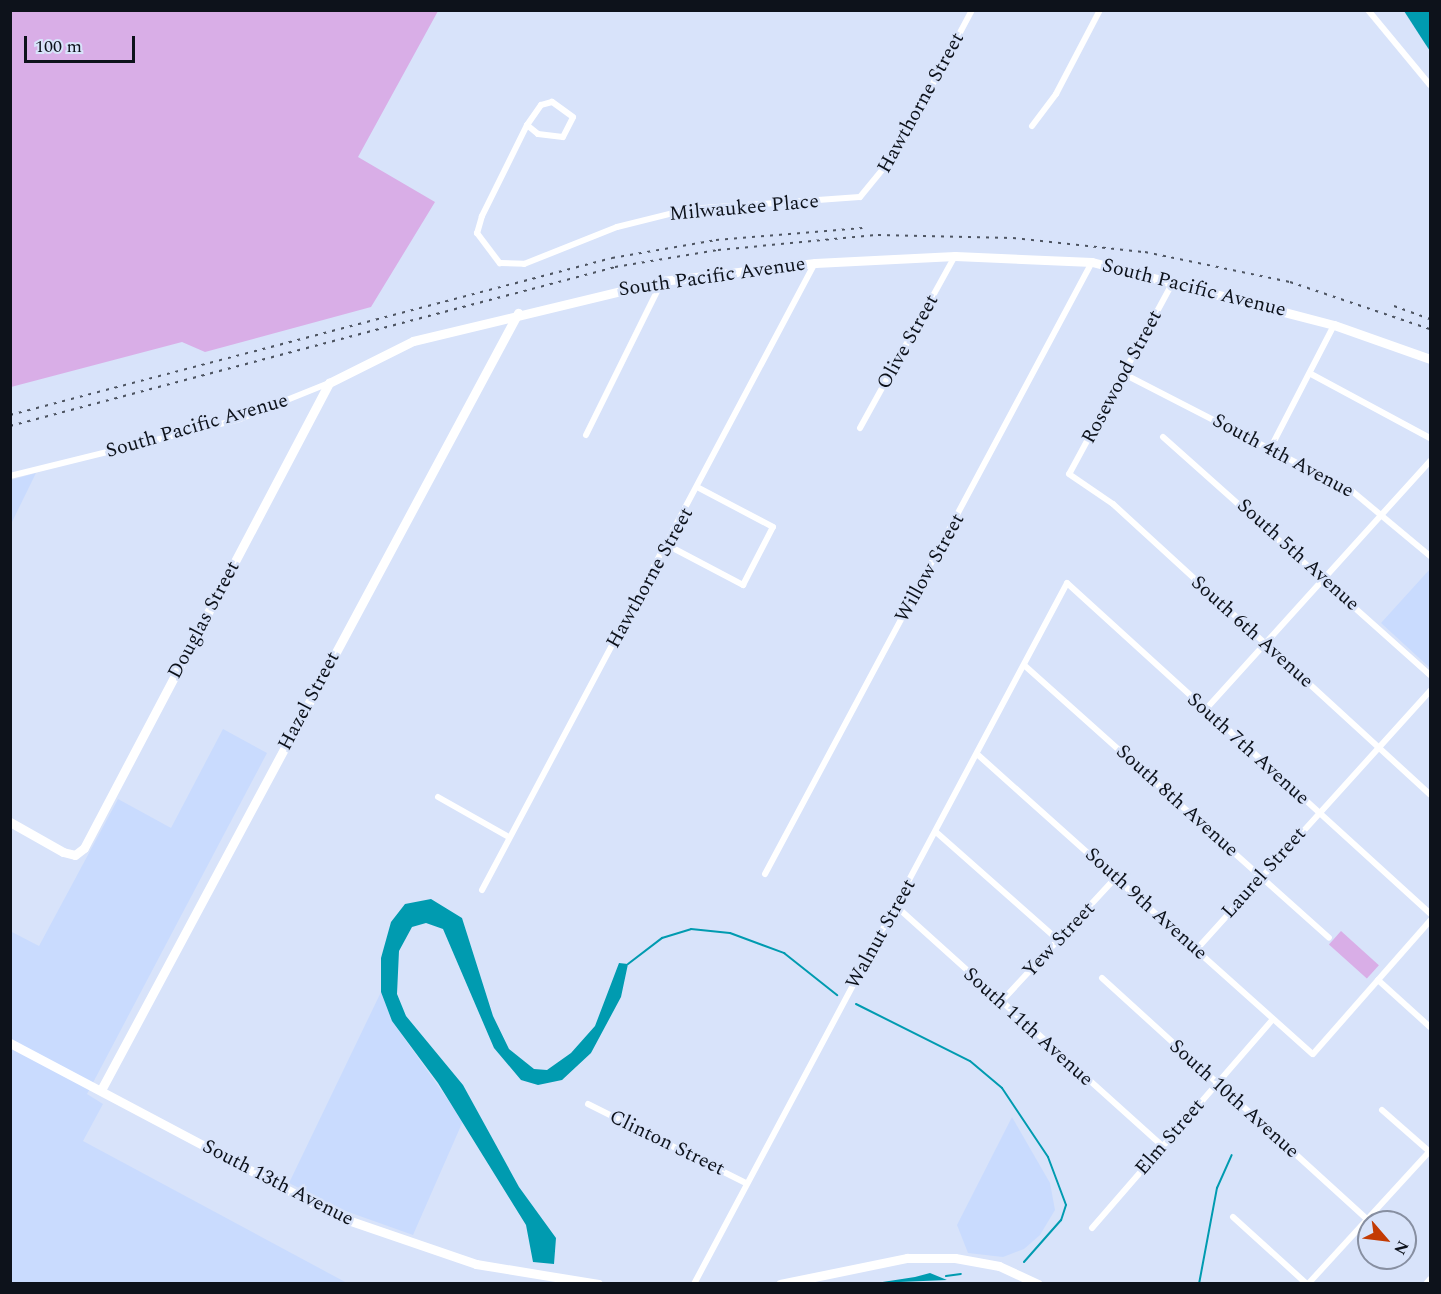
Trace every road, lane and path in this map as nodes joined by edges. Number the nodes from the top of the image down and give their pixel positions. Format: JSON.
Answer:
{"nodes":[{"id":1,"x":972,"y":10,"type":"edge"},
{"id":2,"x":1100,"y":10,"type":"edge"},
{"id":3,"x":1368,"y":10,"type":"edge"},
{"id":4,"x":1431,"y":85,"type":"edge"},
{"id":5,"x":527,"y":125,"type":"junction"},
{"id":6,"x":1032,"y":126,"type":"dead end"},
{"id":7,"x":867,"y":194,"type":"joint"},
{"id":8,"x":955,"y":256,"type":"junction"},
{"id":9,"x":1092,"y":262,"type":"junction"},
{"id":10,"x":815,"y":263,"type":"junction"},
{"id":11,"x":1174,"y":280,"type":"junction"},
{"id":12,"x":662,"y":281,"type":"junction"},
{"id":13,"x":518,"y":313,"type":"junction"},
{"id":14,"x":1334,"y":325,"type":"junction"},
{"id":15,"x":1431,"y":358,"type":"edge"},
{"id":16,"x":1124,"y":374,"type":"junction"},
{"id":17,"x":1311,"y":374,"type":"junction"},
{"id":18,"x":329,"y":383,"type":"junction"},
{"id":19,"x":860,"y":428,"type":"dead end"},
{"id":20,"x":586,"y":435,"type":"dead end"},
{"id":21,"x":1163,"y":437,"type":"dead end"},
{"id":22,"x":1431,"y":438,"type":"edge"},
{"id":23,"x":1271,"y":447,"type":"junction"},
{"id":24,"x":1431,"y":461,"type":"edge"},
{"id":25,"x":1069,"y":474,"type":"joint"},
{"id":26,"x":10,"y":476,"type":"edge"},
{"id":27,"x":699,"y":488,"type":"junction"},
{"id":28,"x":1383,"y":514,"type":"junction"},
{"id":29,"x":669,"y":546,"type":"junction"},
{"id":30,"x":1431,"y":556,"type":"edge"},
{"id":31,"x":1324,"y":579,"type":"junction"},
{"id":32,"x":1067,"y":583,"type":"joint"},
{"id":33,"x":1265,"y":644,"type":"junction"},
{"id":34,"x":1024,"y":665,"type":"junction"},
{"id":35,"x":1431,"y":675,"type":"edge"},
{"id":36,"x":1431,"y":691,"type":"edge"},
{"id":37,"x":1206,"y":710,"type":"junction"},
{"id":38,"x":1379,"y":747,"type":"junction"},
{"id":39,"x":978,"y":754,"type":"junction"},
{"id":40,"x":1431,"y":794,"type":"edge"},
{"id":41,"x":438,"y":797,"type":"dead end"},
{"id":42,"x":1318,"y":812,"type":"junction"},
{"id":43,"x":10,"y":822,"type":"edge"},
{"id":44,"x":936,"y":832,"type":"junction"},
{"id":45,"x":507,"y":836,"type":"junction"},
{"id":46,"x":765,"y":874,"type":"dead end"},
{"id":47,"x":1117,"y":876,"type":"junction"},
{"id":48,"x":1261,"y":876,"type":"junction"},
{"id":49,"x":482,"y":890,"type":"dead end"},
{"id":50,"x":897,"y":907,"type":"junction"},
{"id":51,"x":1431,"y":913,"type":"edge"},
{"id":52,"x":1431,"y":921,"type":"edge"},
{"id":53,"x":1329,"y":938,"type":"dead end"},
{"id":54,"x":1058,"y":940,"type":"junction"},
{"id":55,"x":1196,"y":950,"type":"junction"},
{"id":56,"x":1102,"y":978,"type":"dead end"},
{"id":57,"x":1378,"y":980,"type":"junction"},
{"id":58,"x":1000,"y":1003,"type":"junction"},
{"id":59,"x":1273,"y":1019,"type":"junction"},
{"id":60,"x":1431,"y":1027,"type":"edge"},
{"id":61,"x":10,"y":1043,"type":"edge"},
{"id":62,"x":1217,"y":1084,"type":"junction"},
{"id":63,"x":101,"y":1090,"type":"junction"},
{"id":64,"x":588,"y":1104,"type":"dead end"},
{"id":65,"x":1382,"y":1110,"type":"dead end"},
{"id":66,"x":1161,"y":1145,"type":"junction"},
{"id":67,"x":1430,"y":1152,"type":"edge"},
{"id":68,"x":747,"y":1183,"type":"junction"},
{"id":69,"x":1375,"y":1210,"type":"edge"},
{"id":70,"x":1357,"y":1212,"type":"edge"},
{"id":71,"x":1233,"y":1216,"type":"dead end"},
{"id":72,"x":1092,"y":1228,"type":"dead end"},
{"id":73,"x":1357,"y":1230,"type":"edge"},
{"id":74,"x":1431,"y":1279,"type":"edge"},
{"id":75,"x":598,"y":1284,"type":"edge"},
{"id":76,"x":694,"y":1284,"type":"edge"},
{"id":77,"x":780,"y":1284,"type":"edge"},
{"id":78,"x":1038,"y":1284,"type":"edge"},
{"id":79,"x":1308,"y":1284,"type":"edge"},
{"id":80,"x":1426,"y":1284,"type":"edge"}],
"edges":[{"from":1,"to":7,"type":"street","name":"Hawthorne Street"},
{"from":2,"to":6,"type":"street"},
{"from":3,"to":4,"type":"street"},
{"from":5,"to":5,"type":"street","name":"Milwaukee Place"},
{"from":5,"to":7,"type":"street","name":"Milwaukee Place"},
{"from":8,"to":9,"type":"street","name":"South Pacific Avenue"},
{"from":8,"to":10,"type":"street","name":"South Pacific Avenue"},
{"from":8,"to":19,"type":"street","name":"Olive Street"},
{"from":9,"to":11,"type":"street","name":"South Pacific Avenue"},
{"from":9,"to":46,"type":"street","name":"Willow Street"},
{"from":10,"to":12,"type":"street","name":"South Pacific Avenue"},
{"from":10,"to":27,"type":"street","name":"Hawthorne Street"},
{"from":11,"to":14,"type":"street","name":"South Pacific Avenue"},
{"from":11,"to":16,"type":"street","name":"Rosewood Street"},
{"from":12,"to":13,"type":"street","name":"South Pacific Avenue"},
{"from":12,"to":20,"type":"street"},
{"from":13,"to":18,"type":"street","name":"South Pacific Avenue"},
{"from":13,"to":63,"type":"street","name":"Hazel Street"},
{"from":14,"to":15,"type":"street","name":"South Pacific Avenue"},
{"from":14,"to":17,"type":"street"},
{"from":16,"to":23,"type":"street","name":"South 4th Avenue"},
{"from":16,"to":25,"type":"street","name":"Rosewood Street"},
{"from":17,"to":22,"type":"street"},
{"from":17,"to":23,"type":"street"},
{"from":18,"to":26,"type":"street","name":"South Pacific Avenue"},
{"from":18,"to":43,"type":"street","name":"Douglas Street"},
{"from":21,"to":31,"type":"street","name":"South 5th Avenue"},
{"from":23,"to":28,"type":"street","name":"South 4th Avenue"},
{"from":24,"to":28,"type":"street"},
{"from":25,"to":33,"type":"street","name":"South 6th Avenue"},
{"from":27,"to":29,"type":"street","name":"Hawthorne Street"},
{"from":27,"to":29,"type":"street"},
{"from":28,"to":30,"type":"street","name":"South 4th Avenue"},
{"from":28,"to":31,"type":"street"},
{"from":29,"to":45,"type":"street","name":"Hawthorne Street"},
{"from":31,"to":33,"type":"street"},
{"from":31,"to":35,"type":"street","name":"South 5th Avenue"},
{"from":32,"to":34,"type":"street","name":"Walnut Street"},
{"from":32,"to":37,"type":"street","name":"South 7th Avenue"},
{"from":33,"to":37,"type":"street"},
{"from":33,"to":38,"type":"street","name":"South 6th Avenue"},
{"from":34,"to":39,"type":"street","name":"Walnut Street"},
{"from":34,"to":48,"type":"street","name":"South 8th Avenue"},
{"from":36,"to":38,"type":"street","name":"Laurel Street"},
{"from":37,"to":42,"type":"street","name":"South 7th Avenue"},
{"from":38,"to":40,"type":"street","name":"South 6th Avenue"},
{"from":38,"to":42,"type":"street","name":"Laurel Street"},
{"from":39,"to":44,"type":"street","name":"Walnut Street"},
{"from":39,"to":47,"type":"street","name":"South 9th Avenue"},
{"from":41,"to":45,"type":"street"},
{"from":42,"to":48,"type":"street","name":"Laurel Street"},
{"from":42,"to":51,"type":"street","name":"South 7th Avenue"},
{"from":44,"to":50,"type":"street","name":"Walnut Street"},
{"from":44,"to":54,"type":"street"},
{"from":45,"to":49,"type":"street","name":"Hawthorne Street"},
{"from":47,"to":54,"type":"street","name":"Yew Street"},
{"from":47,"to":55,"type":"street","name":"South 9th Avenue"},
{"from":48,"to":53,"type":"street","name":"South 8th Avenue"},
{"from":48,"to":55,"type":"street","name":"Laurel Street"},
{"from":50,"to":58,"type":"street","name":"South 11th Avenue"},
{"from":50,"to":68,"type":"street","name":"Walnut Street"},
{"from":52,"to":57,"type":"street"},
{"from":54,"to":58,"type":"street","name":"Yew Street"},
{"from":55,"to":59,"type":"street","name":"South 9th Avenue"},
{"from":56,"to":62,"type":"street","name":"South 10th Avenue"},
{"from":57,"to":59,"type":"street","name":"South 9th Avenue"},
{"from":57,"to":60,"type":"street"},
{"from":58,"to":66,"type":"street","name":"South 11th Avenue"},
{"from":59,"to":62,"type":"street","name":"Elm Street"},
{"from":61,"to":63,"type":"street","name":"South 13th Avenue"},
{"from":62,"to":66,"type":"street","name":"Elm Street"},
{"from":62,"to":70,"type":"street","name":"South 10th Avenue"},
{"from":63,"to":75,"type":"street","name":"South 13th Avenue"},
{"from":64,"to":68,"type":"street","name":"Clinton Street"},
{"from":65,"to":67,"type":"street"},
{"from":66,"to":72,"type":"street","name":"Elm Street"},
{"from":67,"to":69,"type":"street"},
{"from":68,"to":76,"type":"street","name":"Walnut Street"},
{"from":71,"to":79,"type":"street"},
{"from":73,"to":79,"type":"street"},
{"from":74,"to":80,"type":"street"},
{"from":77,"to":78,"type":"street"}]}
